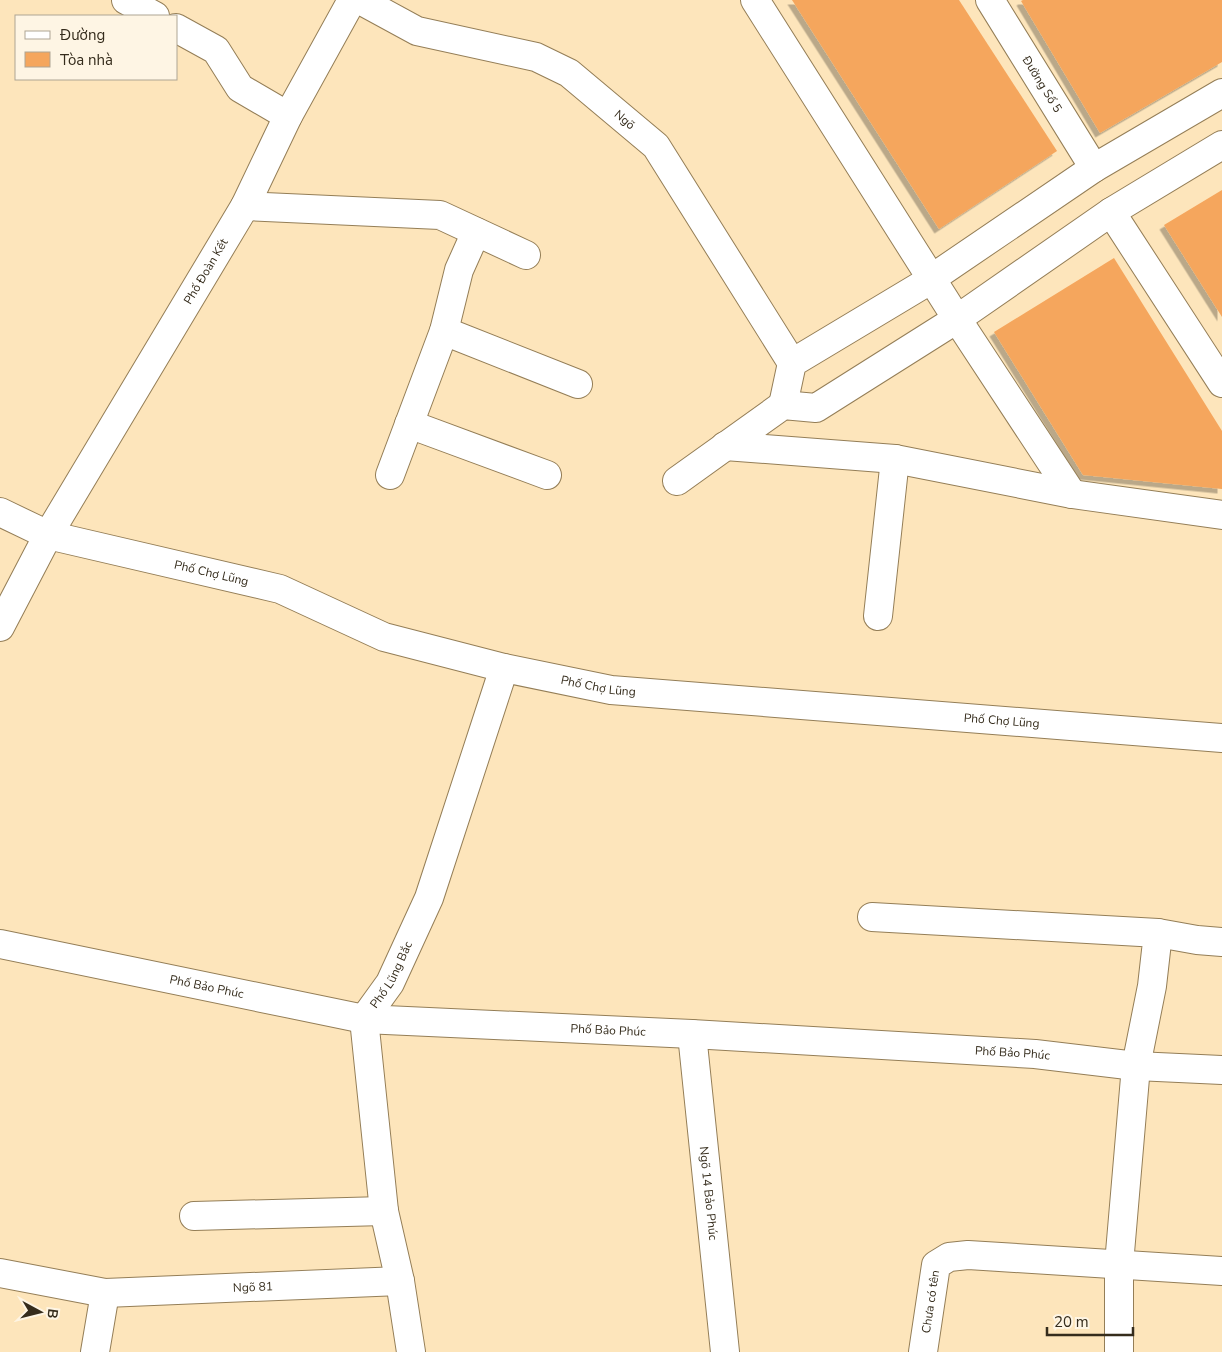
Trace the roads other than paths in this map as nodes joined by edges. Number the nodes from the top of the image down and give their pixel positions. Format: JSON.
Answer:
{"nodes":[{"id":1,"x":126,"y":0,"type":"edge"},
{"id":2,"x":168,"y":0,"type":"edge"},
{"id":3,"x":352,"y":0,"type":"edge"},
{"id":4,"x":360,"y":0,"type":"edge"},
{"id":5,"x":755,"y":0,"type":"edge"},
{"id":6,"x":990,"y":0,"type":"edge"},
{"id":7,"x":155,"y":15,"type":"edge"},
{"id":8,"x":158,"y":15,"type":"edge"},
{"id":9,"x":178,"y":29,"type":"edge"},
{"id":10,"x":1222,"y":94,"type":"edge"},
{"id":11,"x":288,"y":116,"type":"junction"},
{"id":12,"x":1222,"y":145,"type":"edge"},
{"id":13,"x":1094,"y":168,"type":"junction"},
{"id":14,"x":245,"y":206,"type":"junction"},
{"id":15,"x":1111,"y":212,"type":"junction"},
{"id":16,"x":476,"y":232,"type":"junction"},
{"id":17,"x":526,"y":255,"type":"dead end"},
{"id":18,"x":932,"y":277,"type":"junction"},
{"id":19,"x":957,"y":319,"type":"junction"},
{"id":20,"x":444,"y":331,"type":"junction"},
{"id":21,"x":792,"y":363,"type":"junction"},
{"id":22,"x":1222,"y":383,"type":"edge"},
{"id":23,"x":578,"y":384,"type":"dead end"},
{"id":24,"x":783,"y":404,"type":"junction"},
{"id":25,"x":409,"y":424,"type":"junction"},
{"id":26,"x":725,"y":446,"type":"junction"},
{"id":27,"x":895,"y":459,"type":"junction"},
{"id":28,"x":390,"y":475,"type":"dead end"},
{"id":29,"x":547,"y":475,"type":"dead end"},
{"id":30,"x":677,"y":481,"type":"dead end"},
{"id":31,"x":1072,"y":494,"type":"junction"},
{"id":32,"x":0,"y":512,"type":"edge"},
{"id":33,"x":1222,"y":516,"type":"edge"},
{"id":34,"x":48,"y":535,"type":"junction"},
{"id":35,"x":878,"y":616,"type":"dead end"},
{"id":36,"x":0,"y":627,"type":"edge"},
{"id":37,"x":504,"y":668,"type":"junction"},
{"id":38,"x":1222,"y":738,"type":"edge"},
{"id":39,"x":872,"y":916,"type":"dead end"},
{"id":40,"x":1158,"y":934,"type":"junction"},
{"id":41,"x":1222,"y":942,"type":"edge"},
{"id":42,"x":0,"y":944,"type":"edge"},
{"id":43,"x":364,"y":1019,"type":"junction"},
{"id":44,"x":692,"y":1034,"type":"junction"},
{"id":45,"x":1136,"y":1066,"type":"junction"},
{"id":46,"x":1222,"y":1070,"type":"edge"},
{"id":47,"x":384,"y":1211,"type":"junction"},
{"id":48,"x":194,"y":1216,"type":"dead end"},
{"id":49,"x":1118,"y":1264,"type":"junction"},
{"id":50,"x":1222,"y":1271,"type":"edge"},
{"id":51,"x":0,"y":1273,"type":"edge"},
{"id":52,"x":400,"y":1281,"type":"junction"},
{"id":53,"x":105,"y":1293,"type":"junction"},
{"id":54,"x":95,"y":1352,"type":"edge"},
{"id":55,"x":411,"y":1352,"type":"edge"},
{"id":56,"x":725,"y":1352,"type":"edge"},
{"id":57,"x":923,"y":1352,"type":"edge"},
{"id":58,"x":1120,"y":1352,"type":"edge"}],
"edges":[{"from":1,"to":7,"type":"street"},
{"from":2,"to":8,"type":"street"},
{"from":3,"to":11,"type":"street","name":"Phố Đoàn Kết"},
{"from":4,"to":21,"type":"street","name":"Ngõ"},
{"from":5,"to":18,"type":"street"},
{"from":6,"to":13,"type":"street","name":"Đường Số 5"},
{"from":9,"to":11,"type":"street"},
{"from":10,"to":13,"type":"street"},
{"from":11,"to":14,"type":"street","name":"Phố Đoàn Kết"},
{"from":12,"to":15,"type":"street"},
{"from":13,"to":18,"type":"street"},
{"from":14,"to":16,"type":"street"},
{"from":14,"to":34,"type":"street","name":"Phố Đoàn Kết"},
{"from":15,"to":19,"type":"street"},
{"from":15,"to":22,"type":"street"},
{"from":16,"to":17,"type":"street"},
{"from":16,"to":20,"type":"street"},
{"from":18,"to":19,"type":"street"},
{"from":18,"to":21,"type":"street"},
{"from":19,"to":24,"type":"street"},
{"from":19,"to":31,"type":"street"},
{"from":20,"to":23,"type":"street"},
{"from":20,"to":25,"type":"street"},
{"from":21,"to":24,"type":"street"},
{"from":24,"to":26,"type":"street"},
{"from":25,"to":28,"type":"street"},
{"from":25,"to":29,"type":"street"},
{"from":26,"to":27,"type":"street"},
{"from":26,"to":30,"type":"street"},
{"from":27,"to":31,"type":"street"},
{"from":27,"to":35,"type":"street"},
{"from":31,"to":33,"type":"street"},
{"from":32,"to":34,"type":"street","name":"Phố Chợ Lũng"},
{"from":34,"to":36,"type":"street","name":"Phố Đoàn Kết"},
{"from":34,"to":37,"type":"street","name":"Phố Chợ Lũng"},
{"from":37,"to":38,"type":"street","name":"Phố Chợ Lũng"},
{"from":37,"to":43,"type":"street","name":"Phố Lũng Bắc"},
{"from":39,"to":40,"type":"street"},
{"from":40,"to":41,"type":"street"},
{"from":40,"to":45,"type":"street"},
{"from":42,"to":43,"type":"street","name":"Phố Bảo Phúc"},
{"from":43,"to":44,"type":"street","name":"Phố Bảo Phúc"},
{"from":43,"to":47,"type":"street","name":"Phố Lũng Bắc"},
{"from":44,"to":45,"type":"street","name":"Phố Bảo Phúc"},
{"from":44,"to":56,"type":"street","name":"Ngõ 14 Bảo Phúc"},
{"from":45,"to":46,"type":"street","name":"Phố Bảo Phúc"},
{"from":45,"to":49,"type":"street"},
{"from":47,"to":48,"type":"street"},
{"from":47,"to":52,"type":"street","name":"Phố Lũng Bắc"},
{"from":49,"to":50,"type":"street"},
{"from":49,"to":57,"type":"street","name":"Chưa có tên"},
{"from":49,"to":58,"type":"street"},
{"from":51,"to":53,"type":"street","name":"Ngõ 81"},
{"from":52,"to":53,"type":"street","name":"Ngõ 81"},
{"from":52,"to":55,"type":"street","name":"Phố Lũng Bắc"},
{"from":53,"to":54,"type":"street"}]}
